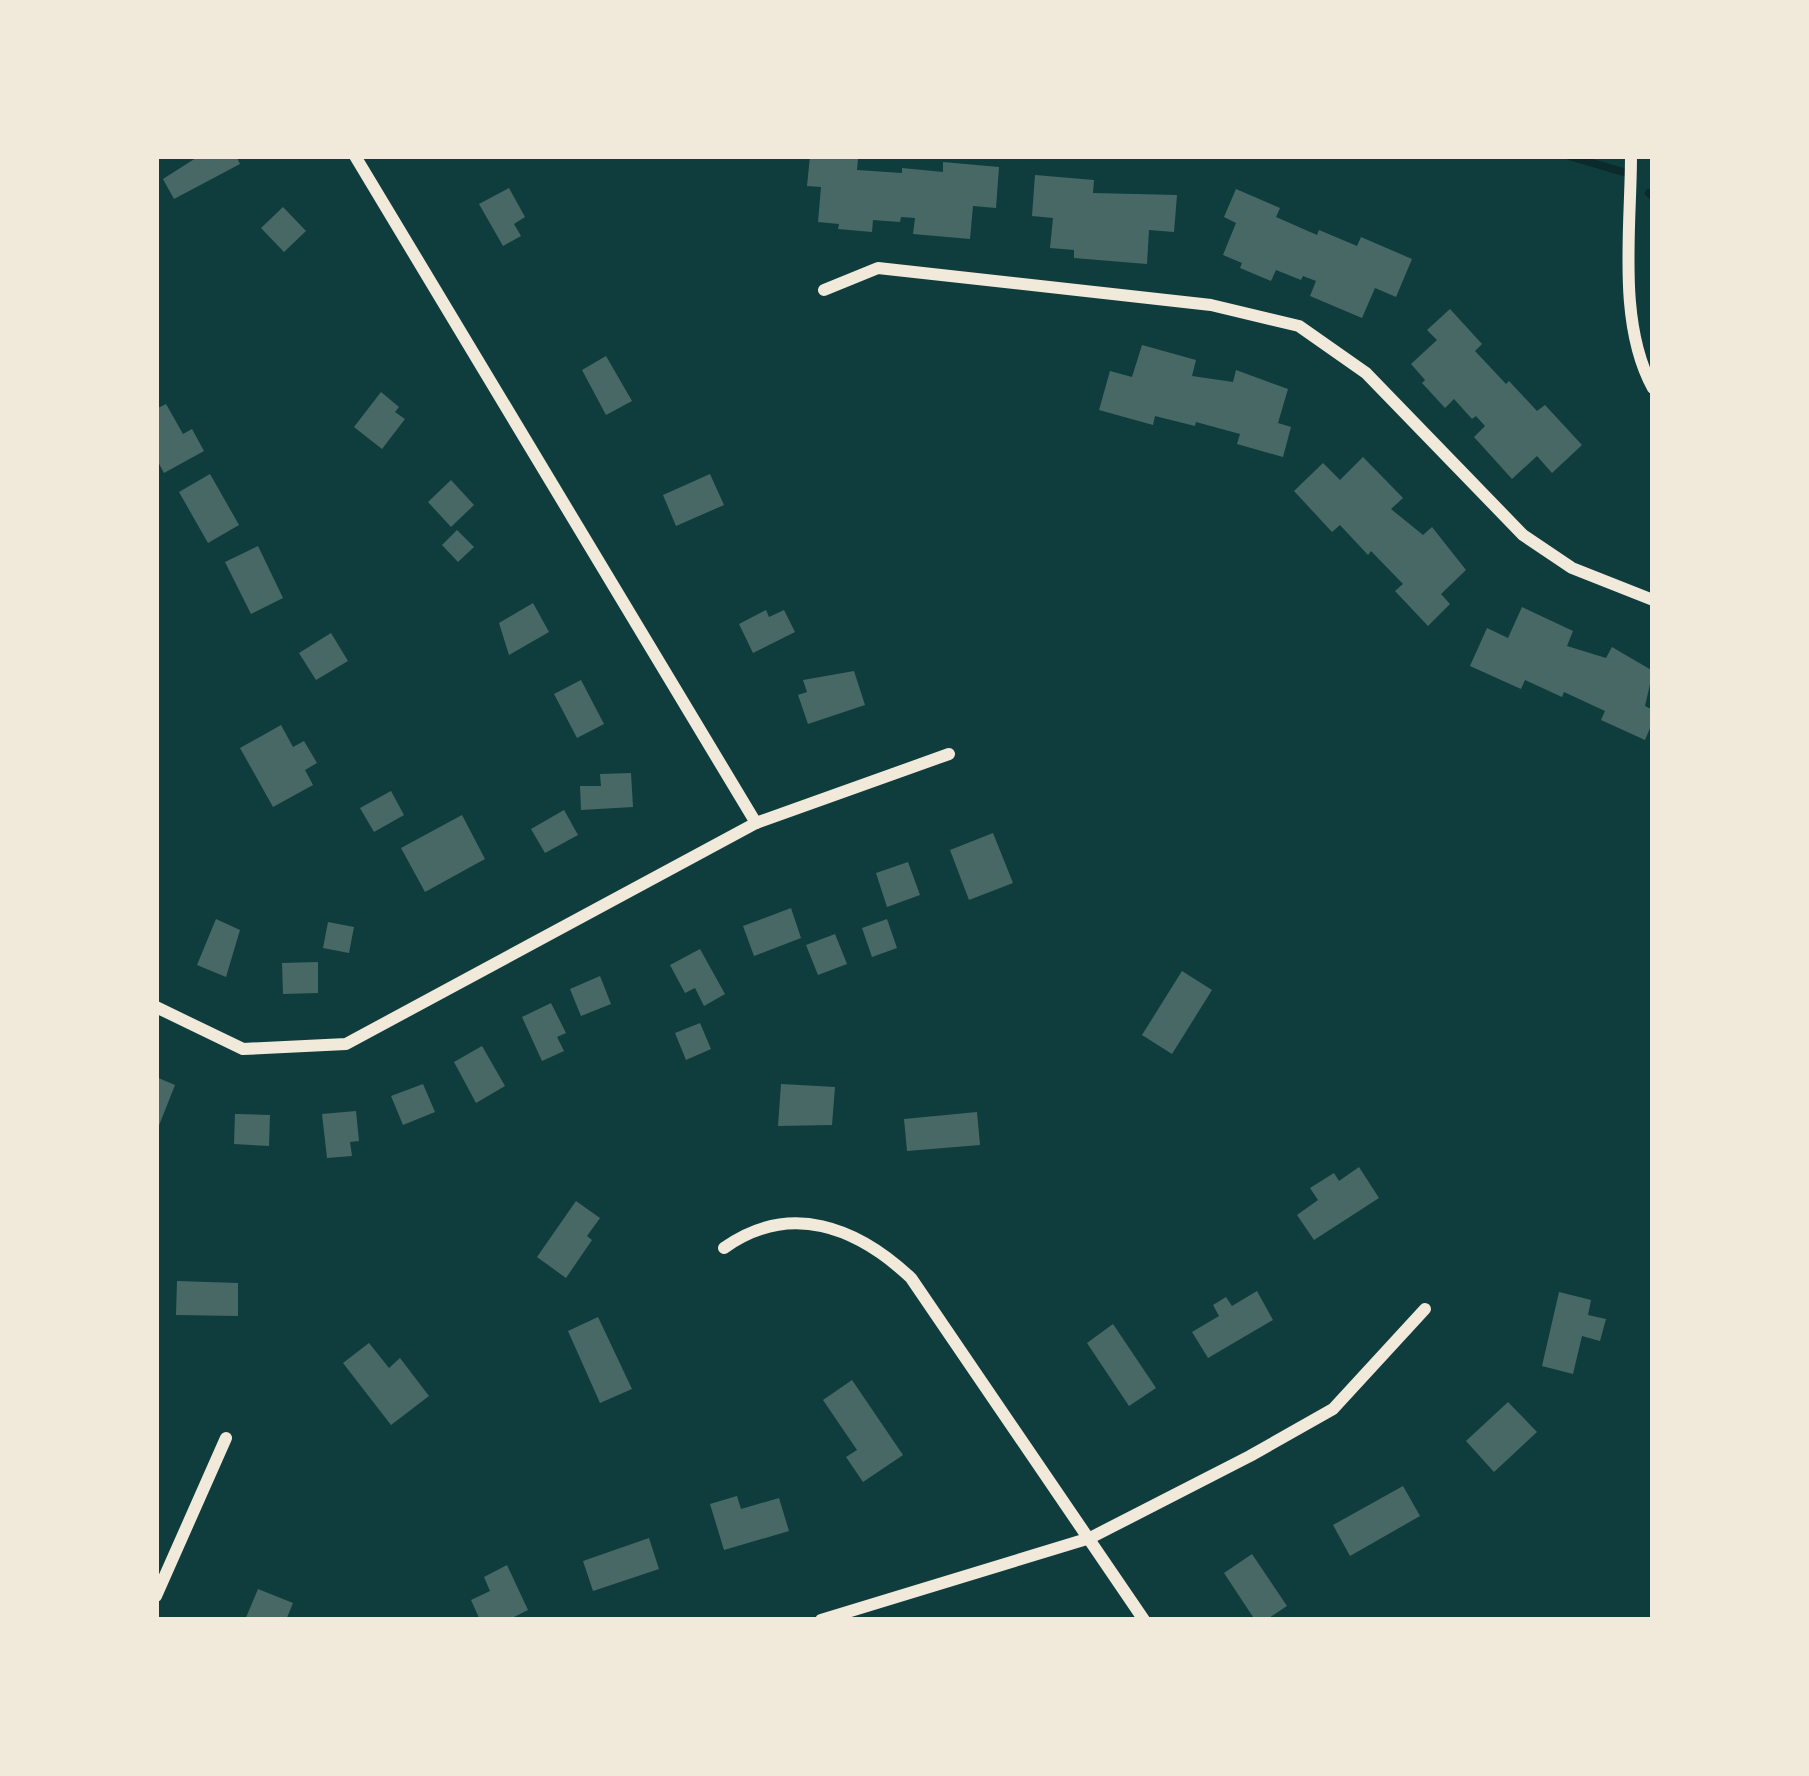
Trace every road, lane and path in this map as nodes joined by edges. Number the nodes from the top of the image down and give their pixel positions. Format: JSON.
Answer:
{"nodes":[{"id":1,"x":355,"y":156,"type":"edge"},
{"id":2,"x":1631,"y":156,"type":"edge"},
{"id":3,"x":824,"y":290,"type":"dead end"},
{"id":4,"x":1653,"y":388,"type":"edge"},
{"id":5,"x":1653,"y":600,"type":"edge"},
{"id":6,"x":949,"y":754,"type":"dead end"},
{"id":7,"x":756,"y":823,"type":"junction"},
{"id":8,"x":156,"y":1007,"type":"edge"},
{"id":9,"x":724,"y":1248,"type":"dead end"},
{"id":10,"x":1425,"y":1309,"type":"dead end"},
{"id":11,"x":226,"y":1438,"type":"dead end"},
{"id":12,"x":1090,"y":1538,"type":"junction"},
{"id":13,"x":156,"y":1596,"type":"edge"},
{"id":14,"x":821,"y":1620,"type":"edge"},
{"id":15,"x":1144,"y":1620,"type":"edge"}],
"edges":[{"from":1,"to":7,"type":"street"},
{"from":2,"to":4,"type":"street"},
{"from":3,"to":5,"type":"street"},
{"from":6,"to":7,"type":"street"},
{"from":7,"to":8,"type":"street"},
{"from":9,"to":12,"type":"street"},
{"from":10,"to":12,"type":"street"},
{"from":11,"to":13,"type":"street"},
{"from":12,"to":14,"type":"street"},
{"from":12,"to":15,"type":"street"}]}
